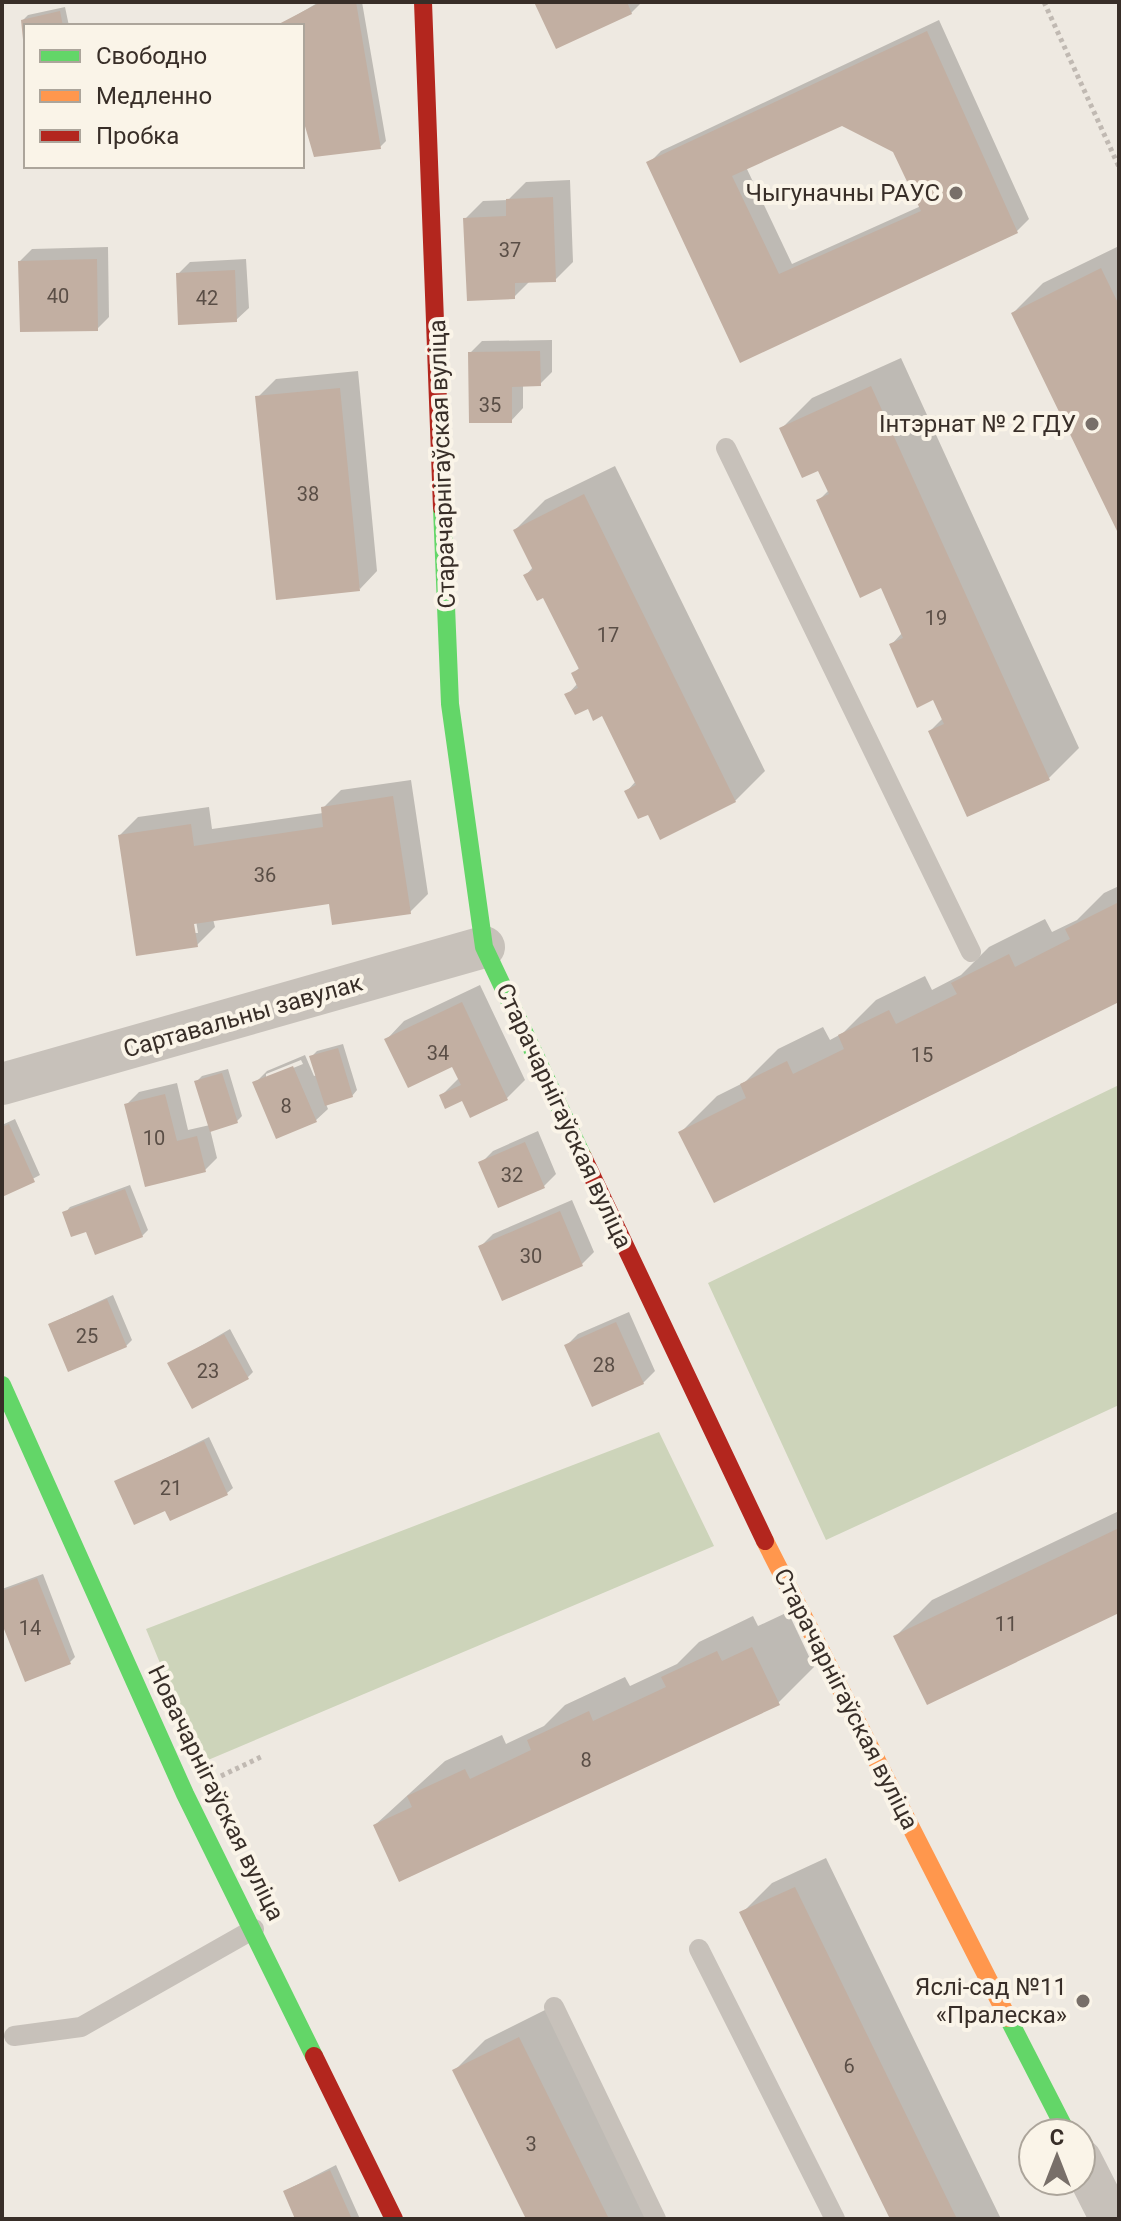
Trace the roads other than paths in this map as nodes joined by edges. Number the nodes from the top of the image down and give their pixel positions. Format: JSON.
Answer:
{"nodes":[{"id":1,"x":423,"y":2,"type":"edge"},
{"id":2,"x":726,"y":448,"type":"dead end"},
{"id":3,"x":484,"y":947,"type":"junction"},
{"id":4,"x":971,"y":952,"type":"dead end"},
{"id":5,"x":2,"y":1084,"type":"edge"},
{"id":6,"x":2,"y":1385,"type":"edge"},
{"id":7,"x":254,"y":1929,"type":"junction"},
{"id":8,"x":699,"y":1949,"type":"dead end"},
{"id":9,"x":554,"y":2007,"type":"dead end"},
{"id":10,"x":14,"y":2036,"type":"dead end"},
{"id":11,"x":1059,"y":2117,"type":"edge"},
{"id":12,"x":1097,"y":2191,"type":"edge"},
{"id":13,"x":394,"y":2219,"type":"edge"},
{"id":14,"x":656,"y":2219,"type":"edge"},
{"id":15,"x":835,"y":2219,"type":"edge"},
{"id":16,"x":1111,"y":2219,"type":"edge"}],
"edges":[{"from":1,"to":3,"type":"street","name":"Старачарнігаўская вуліца"},
{"from":2,"to":4,"type":"lane"},
{"from":3,"to":5,"type":"street","name":"Сартавальны завулак"},
{"from":3,"to":11,"type":"street","name":"Старачарнігаўская вуліца"},
{"from":6,"to":7,"type":"street","name":"Новачарнігаўская вуліца"},
{"from":7,"to":10,"type":"lane"},
{"from":7,"to":13,"type":"street","name":"Новачарнігаўская вуліца"},
{"from":8,"to":15,"type":"lane"},
{"from":9,"to":14,"type":"lane"},
{"from":12,"to":16,"type":"street"}]}
